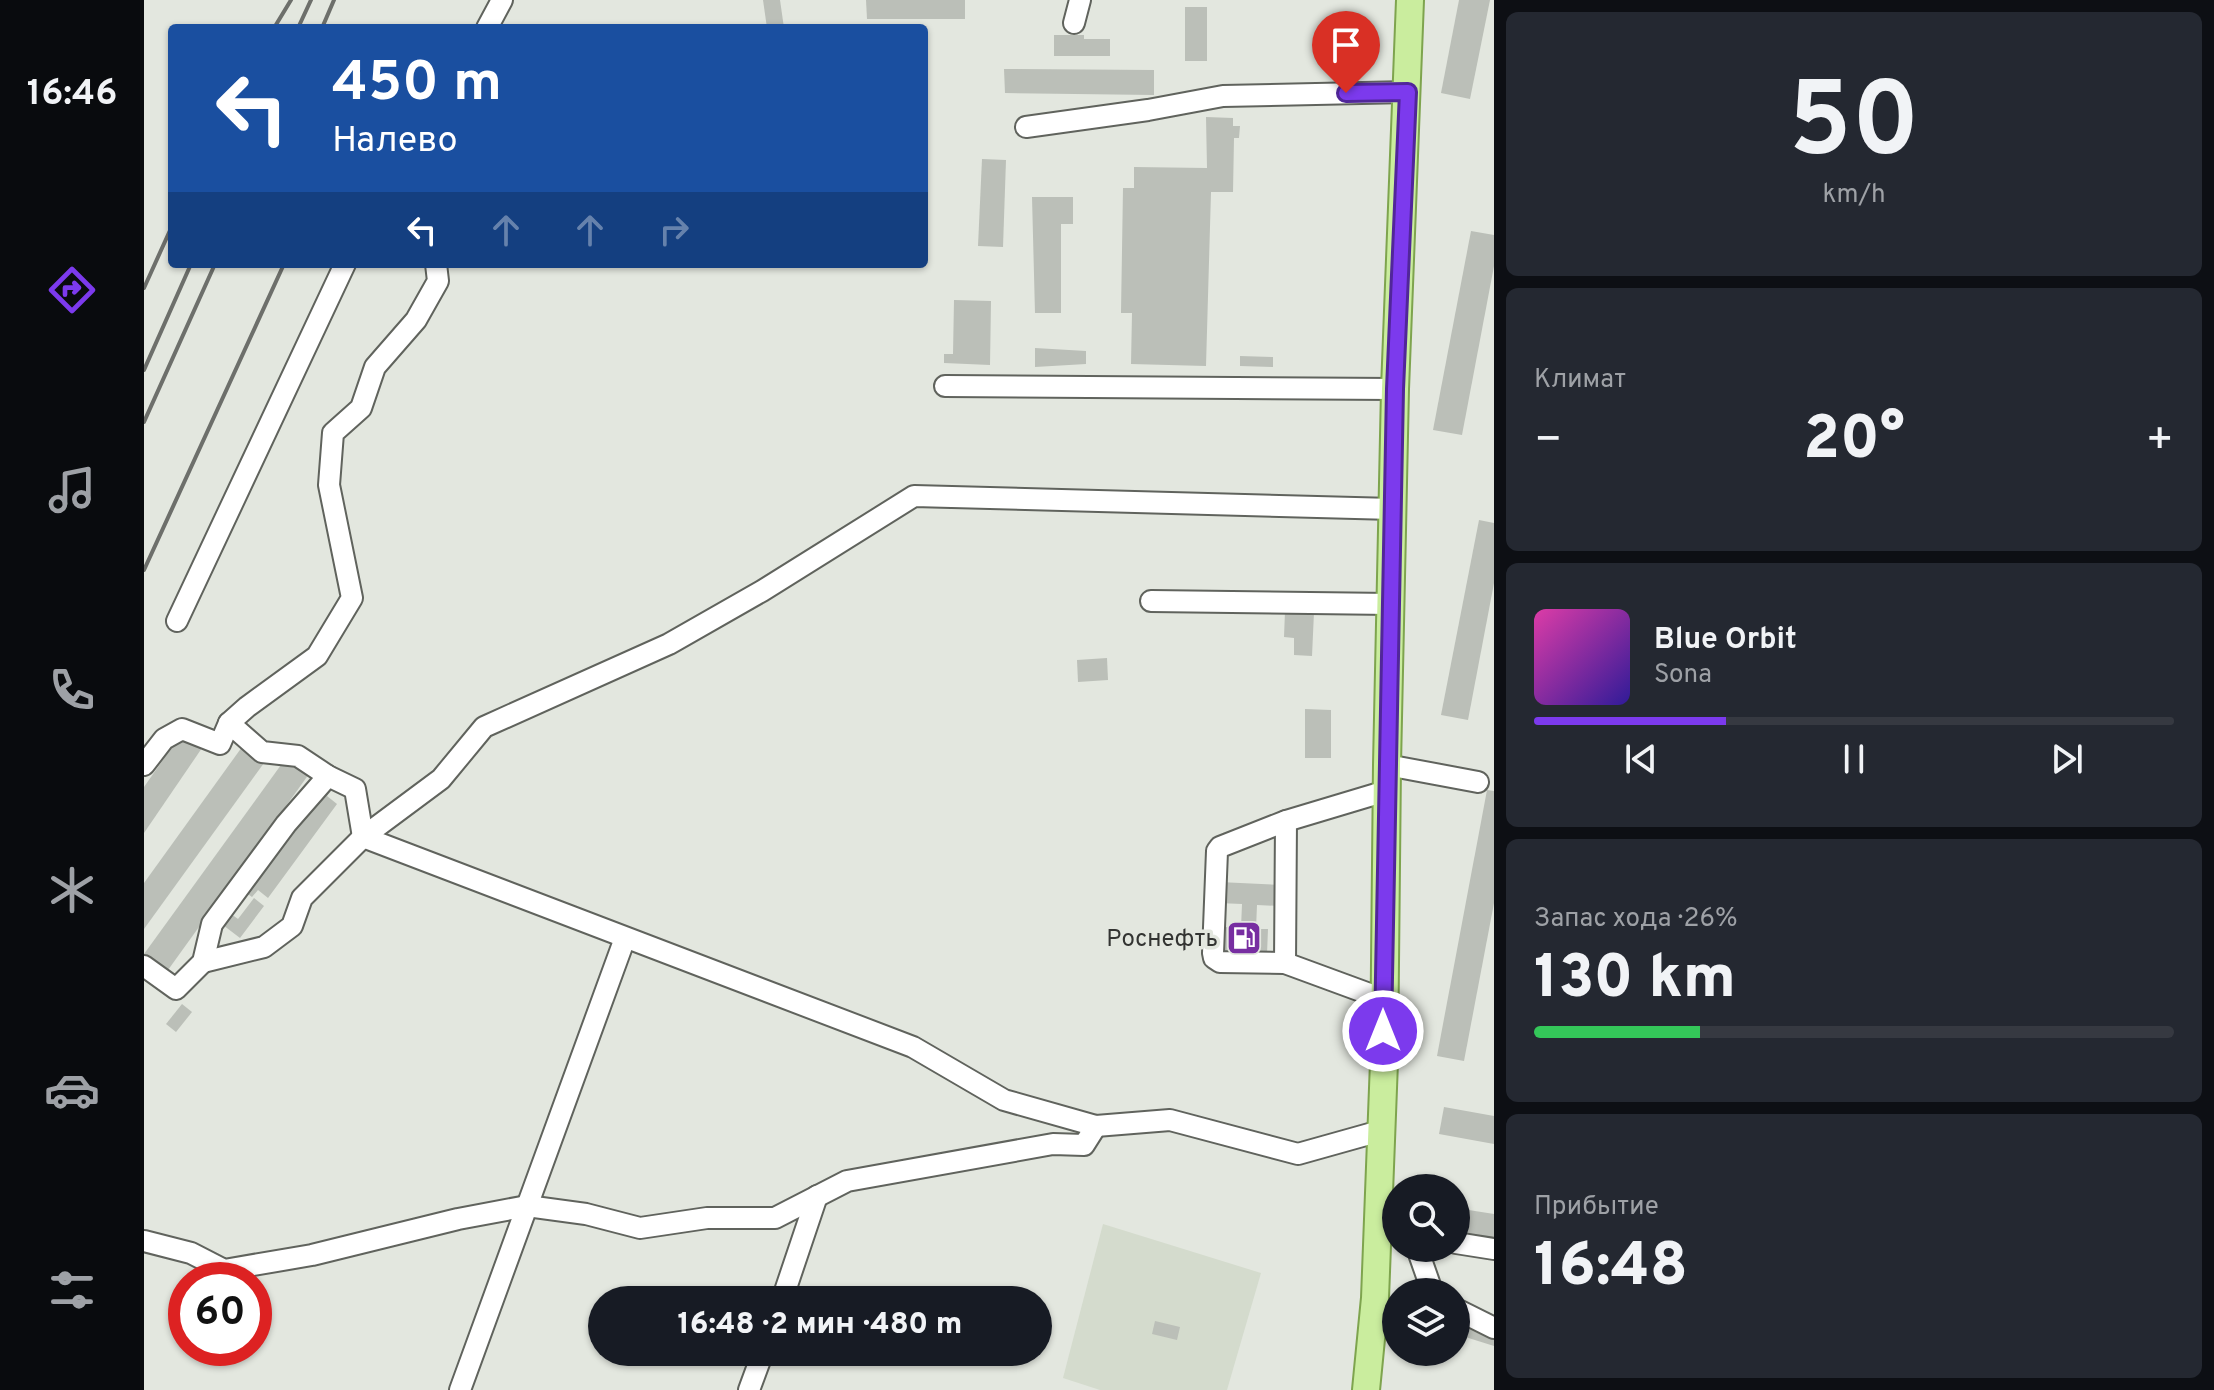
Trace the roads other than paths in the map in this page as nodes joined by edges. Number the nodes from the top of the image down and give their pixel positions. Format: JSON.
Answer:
{"nodes":[{"id":1,"x":502,"y":0,"type":"edge"},
{"id":2,"x":1080,"y":0,"type":"edge"},
{"id":3,"x":1410,"y":0,"type":"edge"},
{"id":4,"x":1074,"y":23,"type":"dead end"},
{"id":5,"x":489,"y":24,"type":"edge"},
{"id":6,"x":1408,"y":92,"type":"junction"},
{"id":7,"x":1026,"y":127,"type":"dead end"},
{"id":8,"x":343,"y":268,"type":"edge"},
{"id":9,"x":436,"y":268,"type":"edge"},
{"id":10,"x":945,"y":386,"type":"dead end"},
{"id":11,"x":1395,"y":389,"type":"junction"},
{"id":12,"x":1393,"y":509,"type":"junction"},
{"id":13,"x":1151,"y":601,"type":"dead end"},
{"id":14,"x":1391,"y":604,"type":"junction"},
{"id":15,"x":177,"y":621,"type":"dead end"},
{"id":16,"x":229,"y":723,"type":"junction"},
{"id":17,"x":144,"y":765,"type":"edge"},
{"id":18,"x":328,"y":776,"type":"junction"},
{"id":19,"x":1386,"y":778,"type":"junction"},
{"id":20,"x":1478,"y":782,"type":"dead end"},
{"id":21,"x":1286,"y":821,"type":"junction"},
{"id":22,"x":363,"y":837,"type":"junction"},
{"id":23,"x":625,"y":938,"type":"junction"},
{"id":24,"x":203,"y":962,"type":"junction"},
{"id":25,"x":1285,"y":963,"type":"junction"},
{"id":26,"x":144,"y":966,"type":"edge"},
{"id":27,"x":1383,"y":999,"type":"junction"},
{"id":28,"x":1096,"y":1126,"type":"junction"},
{"id":29,"x":1380,"y":1131,"type":"junction"},
{"id":30,"x":1383,"y":1174,"type":"edge"},
{"id":31,"x":817,"y":1196,"type":"junction"},
{"id":32,"x":527,"y":1206,"type":"junction"},
{"id":33,"x":144,"y":1241,"type":"edge"},
{"id":34,"x":1470,"y":1245,"type":"edge"},
{"id":35,"x":1494,"y":1249,"type":"edge"},
{"id":36,"x":1382,"y":1260,"type":"edge"},
{"id":37,"x":787,"y":1286,"type":"edge"},
{"id":38,"x":1470,"y":1316,"type":"edge"},
{"id":39,"x":1494,"y":1328,"type":"edge"},
{"id":40,"x":758,"y":1366,"type":"edge"},
{"id":41,"x":460,"y":1390,"type":"edge"},
{"id":42,"x":749,"y":1390,"type":"edge"},
{"id":43,"x":1366,"y":1390,"type":"edge"}],
"edges":[{"from":1,"to":5,"type":"street"},
{"from":2,"to":4,"type":"street"},
{"from":3,"to":6,"type":"main road"},
{"from":6,"to":7,"type":"street"},
{"from":6,"to":11,"type":"main road"},
{"from":8,"to":15,"type":"street"},
{"from":9,"to":16,"type":"street"},
{"from":10,"to":11,"type":"street"},
{"from":11,"to":12,"type":"main road"},
{"from":12,"to":14,"type":"main road"},
{"from":12,"to":22,"type":"street"},
{"from":13,"to":14,"type":"street"},
{"from":14,"to":19,"type":"main road"},
{"from":16,"to":17,"type":"street"},
{"from":16,"to":18,"type":"street"},
{"from":18,"to":22,"type":"street"},
{"from":18,"to":24,"type":"street"},
{"from":19,"to":20,"type":"street"},
{"from":19,"to":21,"type":"street"},
{"from":19,"to":27,"type":"main road"},
{"from":21,"to":25,"type":"street"},
{"from":21,"to":25,"type":"street"},
{"from":22,"to":23,"type":"street"},
{"from":22,"to":24,"type":"street"},
{"from":23,"to":28,"type":"street"},
{"from":23,"to":32,"type":"street"},
{"from":24,"to":26,"type":"street"},
{"from":25,"to":27,"type":"street"},
{"from":27,"to":29,"type":"main road"},
{"from":28,"to":29,"type":"street"},
{"from":28,"to":31,"type":"street"},
{"from":29,"to":30,"type":"main road"},
{"from":31,"to":32,"type":"street"},
{"from":31,"to":37,"type":"street"},
{"from":32,"to":33,"type":"street"},
{"from":32,"to":41,"type":"street"},
{"from":34,"to":35,"type":"street"},
{"from":36,"to":43,"type":"main road"},
{"from":38,"to":39,"type":"street"},
{"from":40,"to":42,"type":"street"}]}
